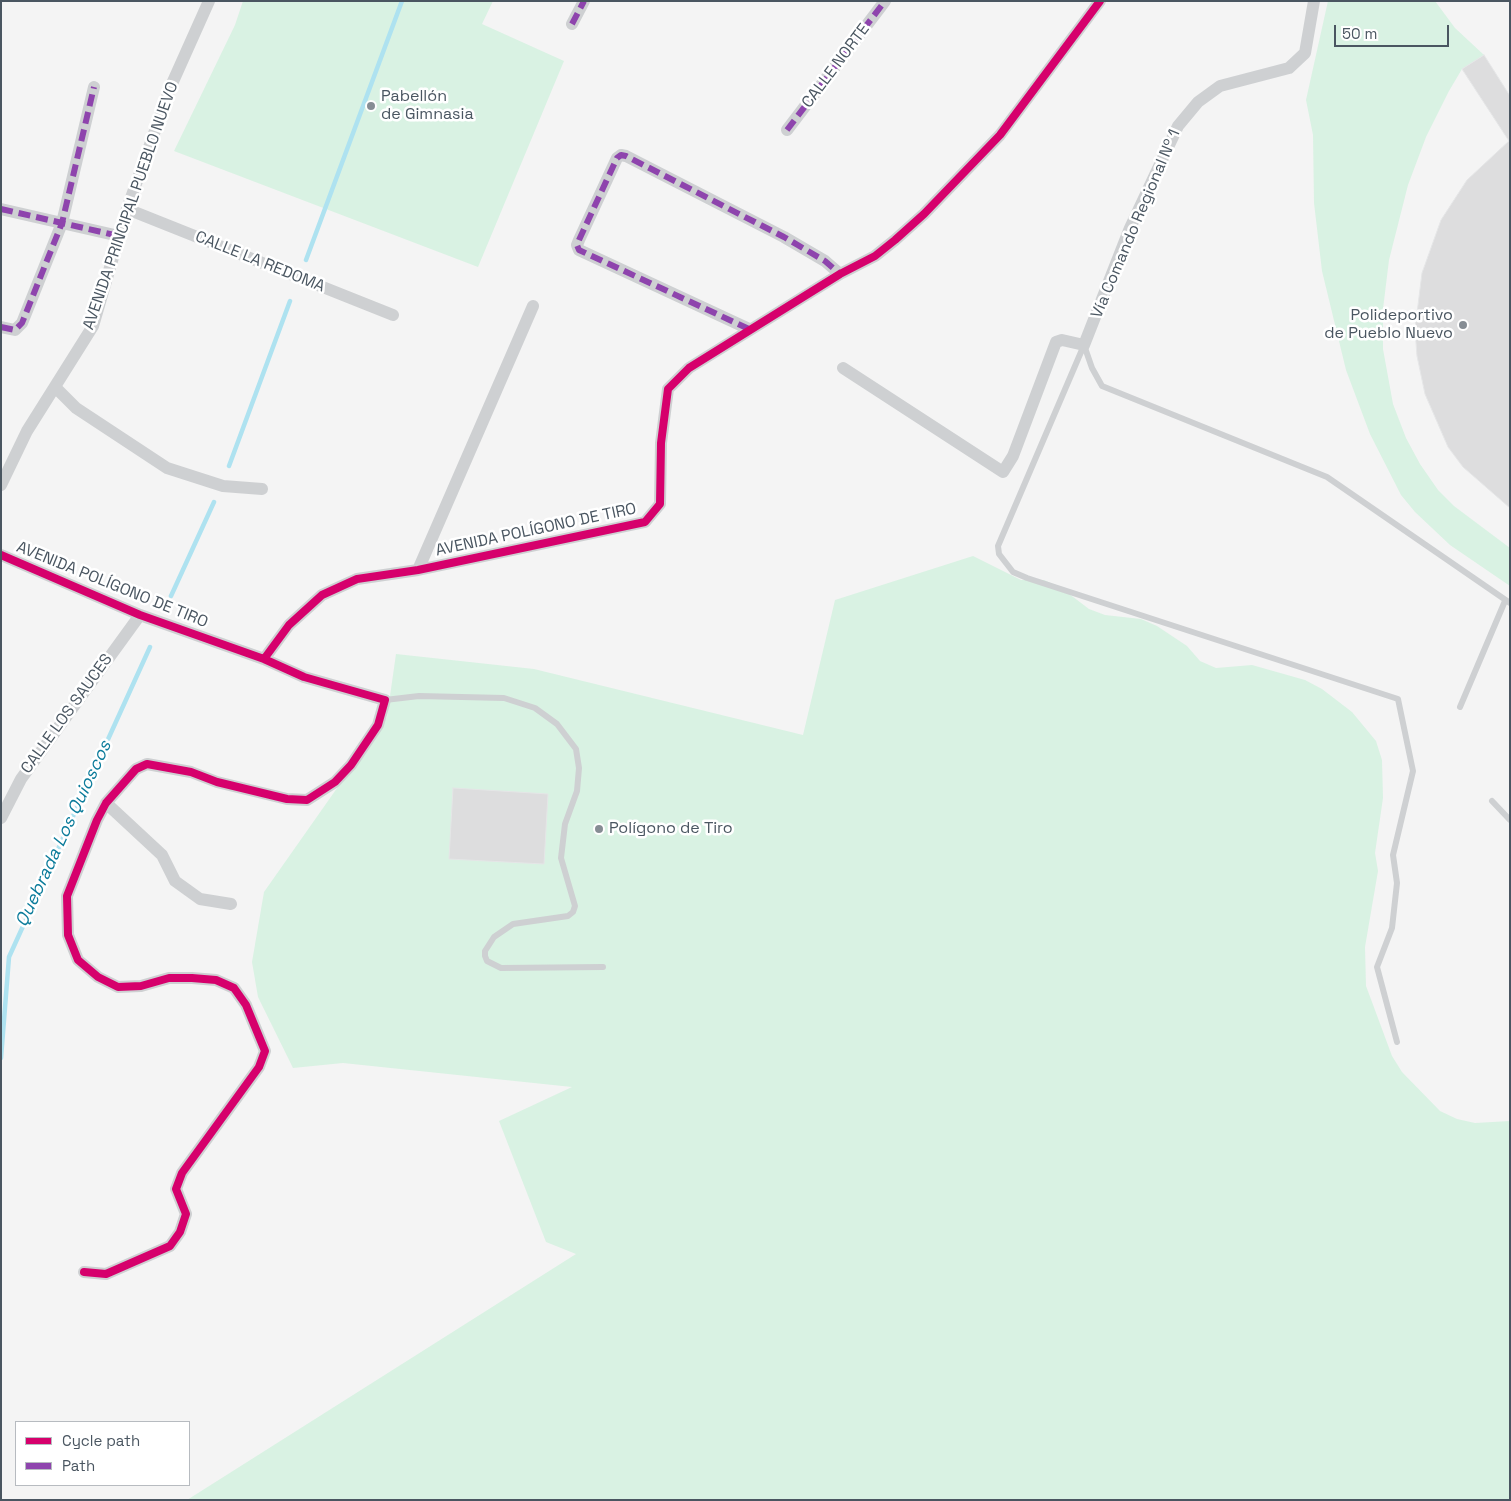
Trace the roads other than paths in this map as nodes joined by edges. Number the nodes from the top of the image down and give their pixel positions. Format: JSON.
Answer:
{"nodes":[{"id":1,"x":209,"y":1,"type":"edge"},
{"id":2,"x":584,"y":1,"type":"edge"},
{"id":3,"x":885,"y":1,"type":"edge"},
{"id":4,"x":1100,"y":1,"type":"edge"},
{"id":5,"x":1314,"y":1,"type":"edge"},
{"id":6,"x":572,"y":24,"type":"dead end"},
{"id":7,"x":94,"y":87,"type":"dead end"},
{"id":8,"x":787,"y":130,"type":"dead end"},
{"id":9,"x":1,"y":209,"type":"edge"},
{"id":10,"x":127,"y":209,"type":"junction"},
{"id":11,"x":62,"y":223,"type":"junction"},
{"id":12,"x":119,"y":236,"type":"junction"},
{"id":13,"x":840,"y":274,"type":"junction"},
{"id":14,"x":533,"y":306,"type":"dead end"},
{"id":15,"x":394,"y":315,"type":"dead end"},
{"id":16,"x":1,"y":327,"type":"edge"},
{"id":17,"x":749,"y":329,"type":"junction"},
{"id":18,"x":1084,"y":345,"type":"junction"},
{"id":19,"x":843,"y":368,"type":"dead end"},
{"id":20,"x":54,"y":387,"type":"junction"},
{"id":21,"x":1,"y":485,"type":"edge"},
{"id":22,"x":262,"y":489,"type":"dead end"},
{"id":23,"x":1,"y":555,"type":"edge"},
{"id":24,"x":418,"y":570,"type":"junction"},
{"id":25,"x":1507,"y":602,"type":"edge"},
{"id":26,"x":140,"y":615,"type":"junction"},
{"id":27,"x":264,"y":659,"type":"junction"},
{"id":28,"x":386,"y":700,"type":"junction"},
{"id":29,"x":1460,"y":707,"type":"dead end"},
{"id":30,"x":1492,"y":801,"type":"dead end"},
{"id":31,"x":106,"y":803,"type":"junction"},
{"id":32,"x":1,"y":818,"type":"edge"},
{"id":33,"x":1510,"y":820,"type":"edge"},
{"id":34,"x":231,"y":904,"type":"dead end"},
{"id":35,"x":603,"y":967,"type":"dead end"},
{"id":36,"x":1397,"y":1042,"type":"dead end"},
{"id":37,"x":84,"y":1272,"type":"dead end"}],
"edges":[{"from":1,"to":10,"type":"street","name":"AVENIDA PRINCIPAL PUEBLO NUEVO"},
{"from":2,"to":6,"type":"street"},
{"from":3,"to":8,"type":"street","name":"CALLE NORTE"},
{"from":4,"to":13,"type":"street","name":"AVENIDA POLÍGONO DE TIRO"},
{"from":5,"to":18,"type":"street","name":"Vía Comando Regional Nº 1"},
{"from":7,"to":11,"type":"street"},
{"from":9,"to":11,"type":"street"},
{"from":10,"to":12,"type":"street","name":"AVENIDA PRINCIPAL PUEBLO NUEVO"},
{"from":10,"to":15,"type":"street","name":"CALLE LA REDOMA"},
{"from":11,"to":12,"type":"street"},
{"from":11,"to":16,"type":"street"},
{"from":12,"to":20,"type":"street","name":"AVENIDA PRINCIPAL PUEBLO NUEVO"},
{"from":13,"to":17,"type":"street","name":"AVENIDA POLÍGONO DE TIRO"},
{"from":13,"to":17,"type":"street"},
{"from":14,"to":24,"type":"street"},
{"from":17,"to":24,"type":"street","name":"AVENIDA POLÍGONO DE TIRO"},
{"from":18,"to":19,"type":"street"},
{"from":18,"to":25,"type":"lane"},
{"from":18,"to":36,"type":"lane"},
{"from":20,"to":21,"type":"street","name":"AVENIDA PRINCIPAL PUEBLO NUEVO"},
{"from":20,"to":22,"type":"street"},
{"from":23,"to":26,"type":"street","name":"AVENIDA POLÍGONO DE TIRO"},
{"from":24,"to":27,"type":"street","name":"AVENIDA POLÍGONO DE TIRO"},
{"from":25,"to":29,"type":"lane"},
{"from":26,"to":27,"type":"street","name":"AVENIDA POLÍGONO DE TIRO"},
{"from":26,"to":32,"type":"street","name":"CALLE LOS SAUCES"},
{"from":27,"to":28,"type":"street"},
{"from":28,"to":31,"type":"street"},
{"from":28,"to":35,"type":"lane"},
{"from":30,"to":33,"type":"lane"},
{"from":31,"to":34,"type":"street"},
{"from":31,"to":37,"type":"street"}]}
